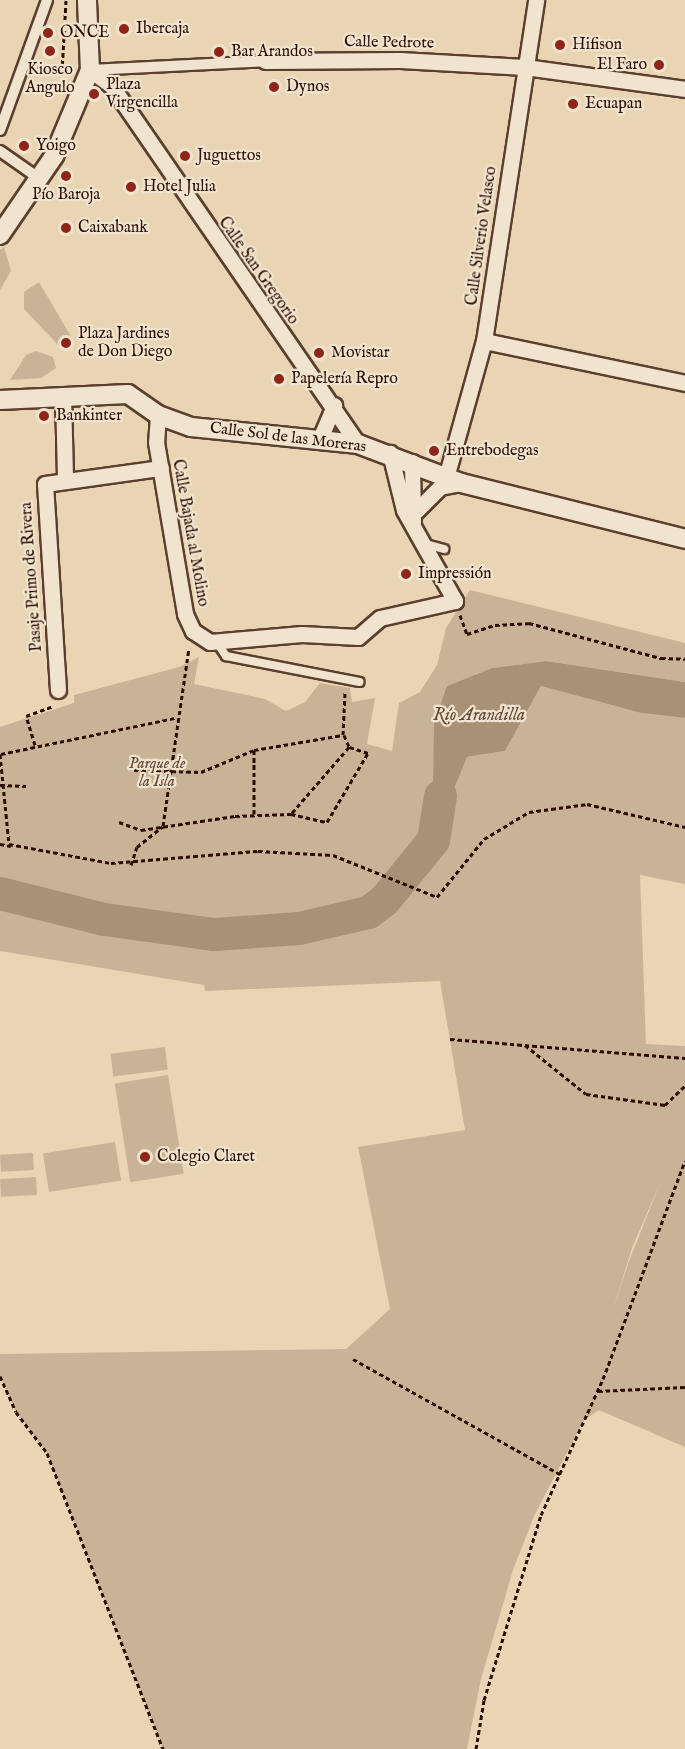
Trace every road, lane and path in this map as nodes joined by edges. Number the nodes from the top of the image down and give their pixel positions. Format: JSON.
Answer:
{"nodes":[{"id":1,"x":47,"y":0,"type":"edge"},
{"id":2,"x":66,"y":0,"type":"edge"},
{"id":3,"x":87,"y":0,"type":"edge"},
{"id":4,"x":536,"y":0,"type":"edge"},
{"id":5,"x":265,"y":61,"type":"joint"},
{"id":6,"x":39,"y":68,"type":"dead end"},
{"id":7,"x":525,"y":68,"type":"junction"},
{"id":8,"x":90,"y":70,"type":"junction"},
{"id":9,"x":685,"y":90,"type":"edge"},
{"id":10,"x":0,"y":130,"type":"edge"},
{"id":11,"x":0,"y":151,"type":"edge"},
{"id":12,"x":40,"y":180,"type":"junction"},
{"id":13,"x":0,"y":235,"type":"edge"},
{"id":14,"x":484,"y":341,"type":"junction"},
{"id":15,"x":685,"y":383,"type":"edge"},
{"id":16,"x":63,"y":395,"type":"junction"},
{"id":17,"x":0,"y":400,"type":"edge"},
{"id":18,"x":334,"y":405,"type":"junction"},
{"id":19,"x":158,"y":416,"type":"junction"},
{"id":20,"x":319,"y":441,"type":"junction"},
{"id":21,"x":358,"y":444,"type":"junction"},
{"id":22,"x":390,"y":453,"type":"junction"},
{"id":23,"x":412,"y":462,"type":"junction"},
{"id":24,"x":161,"y":468,"type":"junction"},
{"id":25,"x":65,"y":478,"type":"junction"},
{"id":26,"x":454,"y":478,"type":"junction"},
{"id":27,"x":413,"y":520,"type":"junction"},
{"id":28,"x":685,"y":539,"type":"edge"},
{"id":29,"x":423,"y":543,"type":"junction"},
{"id":30,"x":444,"y":549,"type":"dead end"},
{"id":31,"x":467,"y":634,"type":"dead end"},
{"id":32,"x":217,"y":643,"type":"junction"},
{"id":33,"x":685,"y":659,"type":"edge"},
{"id":34,"x":185,"y":662,"type":"dead end"},
{"id":35,"x":346,"y":678,"type":"junction"},
{"id":36,"x":360,"y":682,"type":"dead end"},
{"id":37,"x":58,"y":697,"type":"joint"},
{"id":38,"x":175,"y":718,"type":"junction"},
{"id":39,"x":344,"y":735,"type":"junction"},
{"id":40,"x":35,"y":746,"type":"junction"},
{"id":41,"x":349,"y":747,"type":"junction"},
{"id":42,"x":254,"y":750,"type":"junction"},
{"id":43,"x":0,"y":754,"type":"edge"},
{"id":44,"x":134,"y":770,"type":"dead end"},
{"id":45,"x":169,"y":771,"type":"junction"},
{"id":46,"x":2,"y":785,"type":"edge"},
{"id":47,"x":27,"y":786,"type":"dead end"},
{"id":48,"x":291,"y":814,"type":"junction"},
{"id":49,"x":254,"y":815,"type":"junction"},
{"id":50,"x":119,"y":822,"type":"dead end"},
{"id":51,"x":163,"y":826,"type":"junction"},
{"id":52,"x":685,"y":827,"type":"edge"},
{"id":53,"x":0,"y":844,"type":"edge"},
{"id":54,"x":13,"y":846,"type":"junction"},
{"id":55,"x":131,"y":865,"type":"junction"},
{"id":56,"x":450,"y":1039,"type":"dead end"},
{"id":57,"x":524,"y":1044,"type":"junction"},
{"id":58,"x":685,"y":1058,"type":"edge"},
{"id":59,"x":685,"y":1086,"type":"edge"},
{"id":60,"x":685,"y":1161,"type":"edge"},
{"id":61,"x":352,"y":1359,"type":"dead end"},
{"id":62,"x":0,"y":1376,"type":"edge"},
{"id":63,"x":685,"y":1387,"type":"edge"},
{"id":64,"x":598,"y":1390,"type":"junction"},
{"id":65,"x":560,"y":1474,"type":"junction"},
{"id":66,"x":162,"y":1749,"type":"edge"},
{"id":67,"x":476,"y":1749,"type":"edge"}],
"edges":[{"from":1,"to":10,"type":"street"},
{"from":2,"to":6,"type":"path"},
{"from":3,"to":8,"type":"street"},
{"from":4,"to":7,"type":"street","name":"Calle Silverio Velasco"},
{"from":5,"to":7,"type":"street","name":"Calle Pedrote"},
{"from":5,"to":8,"type":"street","name":"Calle Pedrote"},
{"from":7,"to":9,"type":"street","name":"Calle Pedrote"},
{"from":7,"to":14,"type":"street","name":"Calle Silverio Velasco"},
{"from":8,"to":12,"type":"street"},
{"from":8,"to":18,"type":"street","name":"Calle San Gregorio"},
{"from":11,"to":12,"type":"street"},
{"from":12,"to":13,"type":"street"},
{"from":14,"to":15,"type":"street"},
{"from":14,"to":26,"type":"street","name":"Calle Silverio Velasco"},
{"from":16,"to":17,"type":"street"},
{"from":16,"to":19,"type":"street","name":"Calle Sol de las Moreras"},
{"from":16,"to":25,"type":"street"},
{"from":18,"to":20,"type":"street"},
{"from":18,"to":21,"type":"street","name":"Calle San Gregorio"},
{"from":19,"to":20,"type":"street","name":"Calle Sol de las Moreras"},
{"from":19,"to":24,"type":"street","name":"Calle Bajada al Molino"},
{"from":20,"to":21,"type":"street","name":"Calle Sol de las Moreras"},
{"from":21,"to":22,"type":"street","name":"Calle Sol de las Moreras"},
{"from":22,"to":23,"type":"street","name":"Calle Sol de las Moreras"},
{"from":22,"to":27,"type":"street"},
{"from":23,"to":26,"type":"street","name":"Calle Sol de las Moreras"},
{"from":23,"to":27,"type":"street"},
{"from":24,"to":25,"type":"street","name":"Pasaje Primo de Rivera"},
{"from":24,"to":32,"type":"street","name":"Calle Bajada al Molino"},
{"from":25,"to":37,"type":"street","name":"Pasaje Primo de Rivera"},
{"from":26,"to":27,"type":"street"},
{"from":26,"to":28,"type":"street","name":"Calle Sol de las Moreras"},
{"from":27,"to":29,"type":"street"},
{"from":29,"to":30,"type":"lane"},
{"from":29,"to":32,"type":"street"},
{"from":31,"to":33,"type":"path"},
{"from":32,"to":35,"type":"lane"},
{"from":34,"to":38,"type":"path"},
{"from":35,"to":36,"type":"lane"},
{"from":35,"to":39,"type":"path"},
{"from":37,"to":40,"type":"path"},
{"from":38,"to":40,"type":"path"},
{"from":38,"to":45,"type":"path"},
{"from":39,"to":41,"type":"path"},
{"from":39,"to":42,"type":"path"},
{"from":40,"to":43,"type":"path"},
{"from":41,"to":48,"type":"path"},
{"from":41,"to":48,"type":"path"},
{"from":42,"to":45,"type":"path"},
{"from":42,"to":49,"type":"path"},
{"from":43,"to":46,"type":"path"},
{"from":44,"to":45,"type":"path"},
{"from":45,"to":51,"type":"path"},
{"from":46,"to":47,"type":"path"},
{"from":46,"to":54,"type":"path"},
{"from":48,"to":49,"type":"path"},
{"from":49,"to":51,"type":"path"},
{"from":50,"to":51,"type":"path"},
{"from":51,"to":55,"type":"path"},
{"from":52,"to":55,"type":"path"},
{"from":53,"to":54,"type":"path"},
{"from":54,"to":55,"type":"path"},
{"from":56,"to":57,"type":"path"},
{"from":57,"to":58,"type":"path"},
{"from":57,"to":59,"type":"path"},
{"from":60,"to":64,"type":"path"},
{"from":61,"to":65,"type":"path"},
{"from":62,"to":66,"type":"path"},
{"from":63,"to":64,"type":"path"},
{"from":64,"to":65,"type":"path"},
{"from":65,"to":67,"type":"path"}]}
